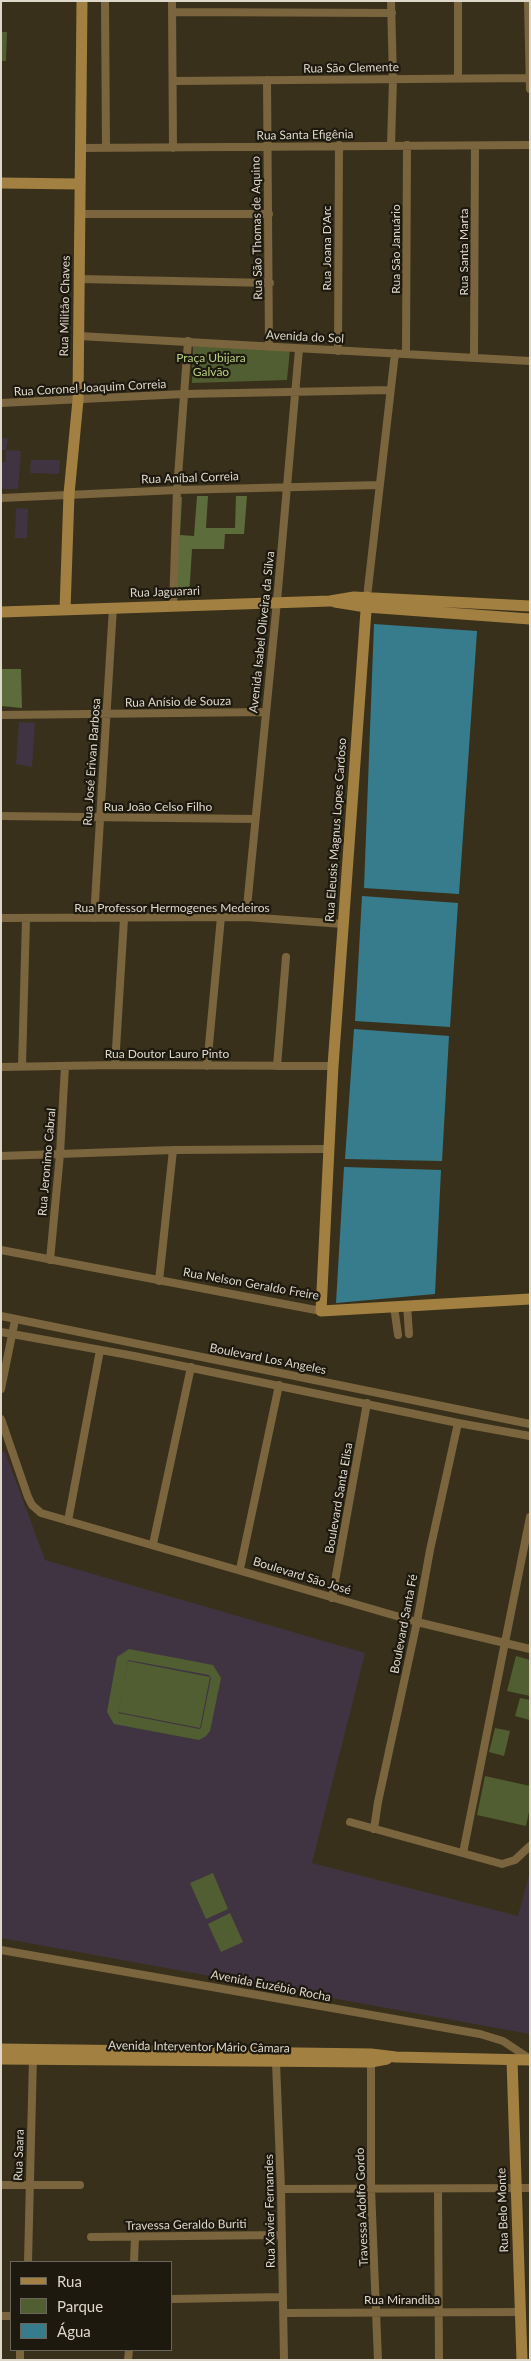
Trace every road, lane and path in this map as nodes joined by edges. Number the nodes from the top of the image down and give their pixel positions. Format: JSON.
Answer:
{"nodes":[{"id":1,"x":82,"y":1,"type":"edge"},
{"id":2,"x":105,"y":1,"type":"edge"},
{"id":3,"x":172,"y":1,"type":"edge"},
{"id":4,"x":391,"y":1,"type":"edge"},
{"id":5,"x":458,"y":1,"type":"edge"},
{"id":6,"x":528,"y":1,"type":"edge"},
{"id":7,"x":172,"y":12,"type":"junction"},
{"id":8,"x":392,"y":13,"type":"junction"},
{"id":9,"x":458,"y":78,"type":"junction"},
{"id":10,"x":530,"y":78,"type":"edge"},
{"id":11,"x":393,"y":79,"type":"junction"},
{"id":12,"x":267,"y":80,"type":"junction"},
{"id":13,"x":174,"y":81,"type":"junction"},
{"id":14,"x":530,"y":89,"type":"edge"},
{"id":15,"x":339,"y":145,"type":"junction"},
{"id":16,"x":391,"y":145,"type":"junction"},
{"id":17,"x":407,"y":145,"type":"junction"},
{"id":18,"x":530,"y":145,"type":"edge"},
{"id":19,"x":268,"y":146,"type":"junction"},
{"id":20,"x":475,"y":146,"type":"junction"},
{"id":21,"x":80,"y":148,"type":"junction"},
{"id":22,"x":106,"y":148,"type":"junction"},
{"id":23,"x":173,"y":148,"type":"junction"},
{"id":24,"x":1,"y":183,"type":"edge"},
{"id":25,"x":79,"y":184,"type":"junction"},
{"id":26,"x":79,"y":214,"type":"junction"},
{"id":27,"x":269,"y":214,"type":"junction"},
{"id":28,"x":79,"y":279,"type":"junction"},
{"id":29,"x":270,"y":283,"type":"junction"},
{"id":30,"x":78,"y":336,"type":"junction"},
{"id":31,"x":188,"y":341,"type":"junction"},
{"id":32,"x":269,"y":347,"type":"junction"},
{"id":33,"x":299,"y":349,"type":"junction"},
{"id":34,"x":338,"y":351,"type":"junction"},
{"id":35,"x":395,"y":353,"type":"junction"},
{"id":36,"x":406,"y":354,"type":"junction"},
{"id":37,"x":474,"y":357,"type":"junction"},
{"id":38,"x":530,"y":361,"type":"edge"},
{"id":39,"x":390,"y":390,"type":"junction"},
{"id":40,"x":296,"y":391,"type":"junction"},
{"id":41,"x":184,"y":394,"type":"junction"},
{"id":42,"x":78,"y":400,"type":"junction"},
{"id":43,"x":1,"y":403,"type":"edge"},
{"id":44,"x":379,"y":485,"type":"junction"},
{"id":45,"x":287,"y":486,"type":"junction"},
{"id":46,"x":177,"y":490,"type":"junction"},
{"id":47,"x":69,"y":494,"type":"junction"},
{"id":48,"x":1,"y":498,"type":"edge"},
{"id":49,"x":277,"y":601,"type":"junction"},
{"id":50,"x":366,"y":602,"type":"junction"},
{"id":51,"x":173,"y":606,"type":"junction"},
{"id":52,"x":530,"y":606,"type":"edge"},
{"id":53,"x":113,"y":607,"type":"junction"},
{"id":54,"x":65,"y":610,"type":"junction"},
{"id":55,"x":1,"y":612,"type":"edge"},
{"id":56,"x":530,"y":619,"type":"edge"},
{"id":57,"x":265,"y":712,"type":"junction"},
{"id":58,"x":107,"y":714,"type":"junction"},
{"id":59,"x":1,"y":715,"type":"edge"},
{"id":60,"x":1,"y":816,"type":"edge"},
{"id":61,"x":99,"y":818,"type":"junction"},
{"id":62,"x":255,"y":819,"type":"junction"},
{"id":63,"x":221,"y":917,"type":"junction"},
{"id":64,"x":246,"y":917,"type":"junction"},
{"id":65,"x":1,"y":918,"type":"edge"},
{"id":66,"x":26,"y":918,"type":"junction"},
{"id":67,"x":94,"y":918,"type":"junction"},
{"id":68,"x":124,"y":919,"type":"junction"},
{"id":69,"x":343,"y":924,"type":"junction"},
{"id":70,"x":286,"y":957,"type":"dead end"},
{"id":71,"x":118,"y":1024,"type":"junction"},
{"id":72,"x":126,"y":1028,"type":"dead end"},
{"id":73,"x":115,"y":1065,"type":"junction"},
{"id":74,"x":22,"y":1066,"type":"junction"},
{"id":75,"x":66,"y":1066,"type":"junction"},
{"id":76,"x":207,"y":1066,"type":"junction"},
{"id":77,"x":277,"y":1066,"type":"junction"},
{"id":78,"x":333,"y":1066,"type":"junction"},
{"id":79,"x":1,"y":1067,"type":"edge"},
{"id":80,"x":329,"y":1149,"type":"junction"},
{"id":81,"x":173,"y":1150,"type":"junction"},
{"id":82,"x":60,"y":1154,"type":"junction"},
{"id":83,"x":1,"y":1156,"type":"edge"},
{"id":84,"x":1,"y":1250,"type":"edge"},
{"id":85,"x":50,"y":1260,"type":"junction"},
{"id":86,"x":159,"y":1281,"type":"junction"},
{"id":87,"x":530,"y":1299,"type":"edge"},
{"id":88,"x":407,"y":1305,"type":"junction"},
{"id":89,"x":394,"y":1306,"type":"junction"},
{"id":90,"x":321,"y":1311,"type":"junction"},
{"id":91,"x":1,"y":1316,"type":"edge"},
{"id":92,"x":15,"y":1320,"type":"junction"},
{"id":93,"x":1,"y":1332,"type":"edge"},
{"id":94,"x":12,"y":1333,"type":"junction"},
{"id":95,"x":409,"y":1334,"type":"dead end"},
{"id":96,"x":398,"y":1335,"type":"dead end"},
{"id":97,"x":100,"y":1350,"type":"junction"},
{"id":98,"x":220,"y":1361,"type":"junction"},
{"id":99,"x":191,"y":1367,"type":"junction"},
{"id":100,"x":252,"y":1368,"type":"junction"},
{"id":101,"x":218,"y":1373,"type":"junction"},
{"id":102,"x":252,"y":1380,"type":"junction"},
{"id":103,"x":279,"y":1385,"type":"junction"},
{"id":104,"x":1,"y":1388,"type":"edge"},
{"id":105,"x":396,"y":1396,"type":"junction"},
{"id":106,"x":367,"y":1403,"type":"junction"},
{"id":107,"x":431,"y":1404,"type":"junction"},
{"id":108,"x":394,"y":1408,"type":"junction"},
{"id":109,"x":429,"y":1416,"type":"junction"},
{"id":110,"x":1,"y":1419,"type":"edge"},
{"id":111,"x":458,"y":1423,"type":"junction"},
{"id":112,"x":530,"y":1424,"type":"edge"},
{"id":113,"x":530,"y":1436,"type":"edge"},
{"id":114,"x":530,"y":1517,"type":"edge"},
{"id":115,"x":68,"y":1521,"type":"junction"},
{"id":116,"x":153,"y":1544,"type":"junction"},
{"id":117,"x":240,"y":1569,"type":"junction"},
{"id":118,"x":332,"y":1598,"type":"junction"},
{"id":119,"x":417,"y":1622,"type":"junction"},
{"id":120,"x":505,"y":1644,"type":"junction"},
{"id":121,"x":530,"y":1649,"type":"edge"},
{"id":122,"x":350,"y":1822,"type":"dead end"},
{"id":123,"x":374,"y":1829,"type":"junction"},
{"id":124,"x":530,"y":1838,"type":"edge"},
{"id":125,"x":528,"y":1848,"type":"edge"},
{"id":126,"x":463,"y":1853,"type":"junction"},
{"id":127,"x":1,"y":1950,"type":"edge"},
{"id":128,"x":1,"y":2049,"type":"edge"},
{"id":129,"x":33,"y":2053,"type":"junction"},
{"id":130,"x":139,"y":2054,"type":"junction"},
{"id":131,"x":371,"y":2058,"type":"junction"},
{"id":132,"x":1,"y":2059,"type":"edge"},
{"id":133,"x":512,"y":2060,"type":"junction"},
{"id":134,"x":530,"y":2060,"type":"edge"},
{"id":135,"x":276,"y":2062,"type":"junction"},
{"id":136,"x":1,"y":2185,"type":"edge"},
{"id":137,"x":29,"y":2185,"type":"junction"},
{"id":138,"x":80,"y":2185,"type":"dead end"},
{"id":139,"x":515,"y":2188,"type":"junction"},
{"id":140,"x":530,"y":2188,"type":"edge"},
{"id":141,"x":281,"y":2189,"type":"junction"},
{"id":142,"x":371,"y":2189,"type":"junction"},
{"id":143,"x":438,"y":2189,"type":"junction"},
{"id":144,"x":281,"y":2235,"type":"junction"},
{"id":145,"x":135,"y":2236,"type":"junction"},
{"id":146,"x":91,"y":2237,"type":"dead end"},
{"id":147,"x":28,"y":2261,"type":"edge"},
{"id":148,"x":134,"y":2261,"type":"edge"},
{"id":149,"x":283,"y":2297,"type":"junction"},
{"id":150,"x":172,"y":2298,"type":"edge"},
{"id":151,"x":438,"y":2311,"type":"junction"},
{"id":152,"x":284,"y":2312,"type":"junction"},
{"id":153,"x":377,"y":2312,"type":"junction"},
{"id":154,"x":520,"y":2312,"type":"junction"},
{"id":155,"x":284,"y":2360,"type":"edge"},
{"id":156,"x":378,"y":2360,"type":"edge"},
{"id":157,"x":439,"y":2360,"type":"edge"},
{"id":158,"x":522,"y":2360,"type":"edge"}],
"edges":[{"from":1,"to":21,"type":"main road","name":"Rua Militão Chaves"},
{"from":2,"to":22,"type":"street"},
{"from":3,"to":7,"type":"street"},
{"from":4,"to":8,"type":"street"},
{"from":5,"to":9,"type":"street"},
{"from":6,"to":10,"type":"street"},
{"from":7,"to":8,"type":"street"},
{"from":7,"to":13,"type":"street"},
{"from":8,"to":11,"type":"street"},
{"from":9,"to":10,"type":"street","name":"Rua São Clemente"},
{"from":9,"to":11,"type":"street","name":"Rua São Clemente"},
{"from":10,"to":14,"type":"street"},
{"from":11,"to":12,"type":"street","name":"Rua São Clemente"},
{"from":11,"to":16,"type":"street"},
{"from":12,"to":13,"type":"street","name":"Rua São Clemente"},
{"from":12,"to":19,"type":"street","name":"Rua São Thomas de Aquino"},
{"from":13,"to":23,"type":"street"},
{"from":15,"to":16,"type":"street","name":"Rua Santa Efigênia"},
{"from":15,"to":19,"type":"street","name":"Rua Santa Efigênia"},
{"from":15,"to":34,"type":"street","name":"Rua Joana D'Arc"},
{"from":16,"to":17,"type":"street","name":"Rua Santa Efigênia"},
{"from":17,"to":20,"type":"street","name":"Rua Santa Efigênia"},
{"from":17,"to":36,"type":"street","name":"Rua São Januário"},
{"from":18,"to":20,"type":"street","name":"Rua Santa Efigênia"},
{"from":19,"to":23,"type":"street","name":"Rua Santa Efigênia"},
{"from":19,"to":27,"type":"street","name":"Rua São Thomas de Aquino"},
{"from":20,"to":37,"type":"street","name":"Rua Santa Marta"},
{"from":21,"to":22,"type":"street","name":"Rua Santa Efigênia"},
{"from":21,"to":25,"type":"main road","name":"Rua Militão Chaves"},
{"from":22,"to":23,"type":"street","name":"Rua Santa Efigênia"},
{"from":24,"to":25,"type":"main road"},
{"from":25,"to":26,"type":"main road","name":"Rua Militão Chaves"},
{"from":26,"to":27,"type":"street"},
{"from":26,"to":28,"type":"main road","name":"Rua Militão Chaves"},
{"from":27,"to":29,"type":"street","name":"Rua São Thomas de Aquino"},
{"from":28,"to":29,"type":"street"},
{"from":28,"to":30,"type":"main road","name":"Rua Militão Chaves"},
{"from":29,"to":32,"type":"street","name":"Rua São Thomas de Aquino"},
{"from":30,"to":31,"type":"street","name":"Avenida do Sol"},
{"from":30,"to":42,"type":"main road","name":"Rua Militão Chaves"},
{"from":31,"to":32,"type":"street","name":"Avenida do Sol"},
{"from":31,"to":41,"type":"street"},
{"from":32,"to":33,"type":"street","name":"Avenida do Sol"},
{"from":33,"to":34,"type":"street","name":"Avenida do Sol"},
{"from":33,"to":40,"type":"street","name":"Avenida Isabel Oliveira da Silva"},
{"from":34,"to":35,"type":"street","name":"Avenida do Sol"},
{"from":35,"to":36,"type":"street","name":"Avenida do Sol"},
{"from":35,"to":39,"type":"street","name":"Rua Eleusis Magnus Lopes Cardoso"},
{"from":36,"to":37,"type":"street","name":"Avenida do Sol"},
{"from":37,"to":38,"type":"street","name":"Avenida do Sol"},
{"from":39,"to":40,"type":"street","name":"Rua Coronel Joaquim Correia"},
{"from":39,"to":44,"type":"street","name":"Rua Eleusis Magnus Lopes Cardoso"},
{"from":40,"to":41,"type":"street","name":"Rua Coronel Joaquim Correia"},
{"from":40,"to":45,"type":"street","name":"Avenida Isabel Oliveira da Silva"},
{"from":41,"to":42,"type":"street","name":"Rua Coronel Joaquim Correia"},
{"from":41,"to":46,"type":"street"},
{"from":42,"to":43,"type":"street","name":"Rua Coronel Joaquim Correia"},
{"from":42,"to":47,"type":"main road","name":"Rua Militão Chaves"},
{"from":44,"to":45,"type":"street","name":"Rua Aníbal Correia"},
{"from":44,"to":50,"type":"street","name":"Rua Eleusis Magnus Lopes Cardoso"},
{"from":45,"to":46,"type":"street","name":"Rua Aníbal Correia"},
{"from":45,"to":49,"type":"street","name":"Avenida Isabel Oliveira da Silva"},
{"from":46,"to":47,"type":"street","name":"Rua Aníbal Correia"},
{"from":46,"to":51,"type":"street"},
{"from":47,"to":48,"type":"street","name":"Rua Aníbal Correia"},
{"from":47,"to":54,"type":"main road","name":"Rua Militão Chaves"},
{"from":49,"to":50,"type":"main road","name":"Rua Jaguarari"},
{"from":49,"to":51,"type":"main road","name":"Rua Jaguarari"},
{"from":49,"to":57,"type":"street","name":"Avenida Isabel Oliveira da Silva"},
{"from":50,"to":52,"type":"main road","name":"Rua Jaguarari"},
{"from":50,"to":56,"type":"main road","name":"Rua Jaguarari"},
{"from":50,"to":69,"type":"main road","name":"Rua Eleusis Magnus Lopes Cardoso"},
{"from":51,"to":53,"type":"main road","name":"Rua Jaguarari"},
{"from":53,"to":54,"type":"main road","name":"Rua Jaguarari"},
{"from":53,"to":58,"type":"street","name":"Rua José Erivan Barbosa"},
{"from":54,"to":55,"type":"main road","name":"Rua Jaguarari"},
{"from":57,"to":58,"type":"street","name":"Rua Anísio de Souza"},
{"from":57,"to":62,"type":"street","name":"Avenida Isabel Oliveira da Silva"},
{"from":58,"to":59,"type":"street","name":"Rua Anísio de Souza"},
{"from":58,"to":61,"type":"street","name":"Rua José Erivan Barbosa"},
{"from":60,"to":61,"type":"street","name":"Rua João Celso Filho"},
{"from":61,"to":62,"type":"street","name":"Rua João Celso Filho"},
{"from":61,"to":67,"type":"street","name":"Rua José Erivan Barbosa"},
{"from":62,"to":64,"type":"street","name":"Avenida Isabel Oliveira da Silva"},
{"from":63,"to":64,"type":"street","name":"Rua Professor Hermogenes Medeiros"},
{"from":63,"to":68,"type":"street","name":"Rua Professor Hermogenes Medeiros"},
{"from":63,"to":76,"type":"street"},
{"from":64,"to":69,"type":"street","name":"Rua Professor Hermogenes Medeiros"},
{"from":65,"to":66,"type":"street","name":"Rua Professor Hermogenes Medeiros"},
{"from":66,"to":67,"type":"street","name":"Rua Professor Hermogenes Medeiros"},
{"from":66,"to":74,"type":"street"},
{"from":67,"to":68,"type":"street","name":"Rua Professor Hermogenes Medeiros"},
{"from":68,"to":71,"type":"street"},
{"from":69,"to":78,"type":"main road","name":"Rua Eleusis Magnus Lopes Cardoso"},
{"from":70,"to":77,"type":"street"},
{"from":71,"to":72,"type":"street"},
{"from":71,"to":73,"type":"street"},
{"from":73,"to":75,"type":"street","name":"Rua Doutor Lauro Pinto"},
{"from":73,"to":76,"type":"street","name":"Rua Doutor Lauro Pinto"},
{"from":74,"to":75,"type":"street","name":"Rua Doutor Lauro Pinto"},
{"from":74,"to":79,"type":"street","name":"Rua Doutor Lauro Pinto"},
{"from":75,"to":82,"type":"street","name":"Rua Jeronimo Cabral"},
{"from":76,"to":77,"type":"street","name":"Rua Doutor Lauro Pinto"},
{"from":77,"to":78,"type":"street","name":"Rua Doutor Lauro Pinto"},
{"from":78,"to":80,"type":"main road","name":"Rua Eleusis Magnus Lopes Cardoso"},
{"from":80,"to":81,"type":"street"},
{"from":80,"to":90,"type":"main road","name":"Rua Eleusis Magnus Lopes Cardoso"},
{"from":81,"to":82,"type":"street"},
{"from":81,"to":86,"type":"street"},
{"from":82,"to":83,"type":"street"},
{"from":82,"to":85,"type":"street","name":"Rua Jeronimo Cabral"},
{"from":84,"to":85,"type":"street","name":"Rua Nelson Geraldo Freire"},
{"from":85,"to":86,"type":"street","name":"Rua Nelson Geraldo Freire"},
{"from":86,"to":90,"type":"street","name":"Rua Nelson Geraldo Freire"},
{"from":87,"to":88,"type":"main road","name":"Rua Nelson Geraldo Freire"},
{"from":88,"to":89,"type":"main road","name":"Rua Nelson Geraldo Freire"},
{"from":88,"to":95,"type":"street"},
{"from":89,"to":90,"type":"main road","name":"Rua Nelson Geraldo Freire"},
{"from":89,"to":96,"type":"street"},
{"from":91,"to":92,"type":"street","name":"Boulevard Los Angeles"},
{"from":92,"to":94,"type":"street"},
{"from":92,"to":98,"type":"street","name":"Boulevard Los Angeles"},
{"from":93,"to":94,"type":"street","name":"Boulevard Los Angeles"},
{"from":94,"to":97,"type":"street","name":"Boulevard Los Angeles"},
{"from":94,"to":104,"type":"street"},
{"from":97,"to":99,"type":"street","name":"Boulevard Los Angeles"},
{"from":97,"to":115,"type":"street"},
{"from":98,"to":100,"type":"street","name":"Boulevard Los Angeles"},
{"from":98,"to":101,"type":"street"},
{"from":99,"to":101,"type":"street","name":"Boulevard Los Angeles"},
{"from":99,"to":116,"type":"street"},
{"from":100,"to":102,"type":"street"},
{"from":100,"to":105,"type":"street","name":"Boulevard Los Angeles"},
{"from":101,"to":102,"type":"street","name":"Boulevard Los Angeles"},
{"from":102,"to":103,"type":"street","name":"Boulevard Los Angeles"},
{"from":103,"to":106,"type":"street","name":"Boulevard Los Angeles"},
{"from":103,"to":117,"type":"street"},
{"from":105,"to":107,"type":"street","name":"Boulevard Los Angeles"},
{"from":105,"to":108,"type":"street"},
{"from":106,"to":108,"type":"street","name":"Boulevard Los Angeles"},
{"from":106,"to":118,"type":"street","name":"Boulevard Santa Elisa"},
{"from":107,"to":109,"type":"street"},
{"from":107,"to":112,"type":"street","name":"Boulevard Los Angeles"},
{"from":108,"to":109,"type":"street","name":"Boulevard Los Angeles"},
{"from":109,"to":111,"type":"street","name":"Boulevard Los Angeles"},
{"from":110,"to":115,"type":"street","name":"Boulevard São José"},
{"from":111,"to":113,"type":"street","name":"Boulevard Los Angeles"},
{"from":111,"to":119,"type":"street","name":"Boulevard Santa Fé"},
{"from":114,"to":120,"type":"street"},
{"from":115,"to":116,"type":"street","name":"Boulevard São José"},
{"from":116,"to":117,"type":"street","name":"Boulevard São José"},
{"from":117,"to":118,"type":"street","name":"Boulevard São José"},
{"from":118,"to":119,"type":"street","name":"Boulevard São José"},
{"from":119,"to":120,"type":"street","name":"Boulevard São José"},
{"from":119,"to":123,"type":"street","name":"Boulevard Santa Fé"},
{"from":120,"to":121,"type":"street","name":"Boulevard São José"},
{"from":120,"to":126,"type":"street"},
{"from":122,"to":123,"type":"street"},
{"from":123,"to":126,"type":"street"},
{"from":124,"to":125,"type":"street"},
{"from":125,"to":126,"type":"street"},
{"from":127,"to":134,"type":"street","name":"Avenida Euzébio Rocha"},
{"from":128,"to":129,"type":"main road","name":"Avenida Interventor Mário Câmara"},
{"from":129,"to":130,"type":"main road","name":"Avenida Interventor Mário Câmara"},
{"from":129,"to":132,"type":"main road","name":"Avenida Interventor Mário Câmara"},
{"from":129,"to":137,"type":"street","name":"Rua Saara"},
{"from":130,"to":131,"type":"main road","name":"Avenida Interventor Mário Câmara"},
{"from":130,"to":135,"type":"main road","name":"Avenida Interventor Mário Câmara"},
{"from":131,"to":133,"type":"main road","name":"Avenida Interventor Mário Câmara"},
{"from":131,"to":135,"type":"main road","name":"Avenida Interventor Mário Câmara"},
{"from":131,"to":142,"type":"street","name":"Travessa Adolfo Gordo"},
{"from":133,"to":134,"type":"main road","name":"Avenida Interventor Mário Câmara"},
{"from":133,"to":139,"type":"main road","name":"Rua Belo Monte"},
{"from":135,"to":141,"type":"street","name":"Rua Xavier Fernandes"},
{"from":136,"to":137,"type":"street"},
{"from":137,"to":138,"type":"street"},
{"from":137,"to":147,"type":"street","name":"Rua Saara"},
{"from":139,"to":140,"type":"street"},
{"from":139,"to":143,"type":"street"},
{"from":139,"to":154,"type":"main road","name":"Rua Belo Monte"},
{"from":141,"to":142,"type":"street"},
{"from":141,"to":144,"type":"street","name":"Rua Xavier Fernandes"},
{"from":142,"to":143,"type":"street"},
{"from":142,"to":153,"type":"street","name":"Travessa Adolfo Gordo"},
{"from":143,"to":151,"type":"street"},
{"from":144,"to":145,"type":"street","name":"Travessa Geraldo Buriti"},
{"from":144,"to":149,"type":"street","name":"Rua Xavier Fernandes"},
{"from":145,"to":146,"type":"street","name":"Travessa Geraldo Buriti"},
{"from":145,"to":148,"type":"street"},
{"from":149,"to":150,"type":"street"},
{"from":149,"to":152,"type":"street","name":"Rua Xavier Fernandes"},
{"from":151,"to":153,"type":"street","name":"Rua Mirandiba"},
{"from":151,"to":154,"type":"street","name":"Rua Mirandiba"},
{"from":151,"to":157,"type":"street"},
{"from":152,"to":153,"type":"street","name":"Rua Mirandiba"},
{"from":152,"to":155,"type":"street","name":"Rua Xavier Fernandes"},
{"from":153,"to":156,"type":"street","name":"Travessa Adolfo Gordo"},
{"from":154,"to":158,"type":"main road","name":"Rua Belo Monte"}]}
